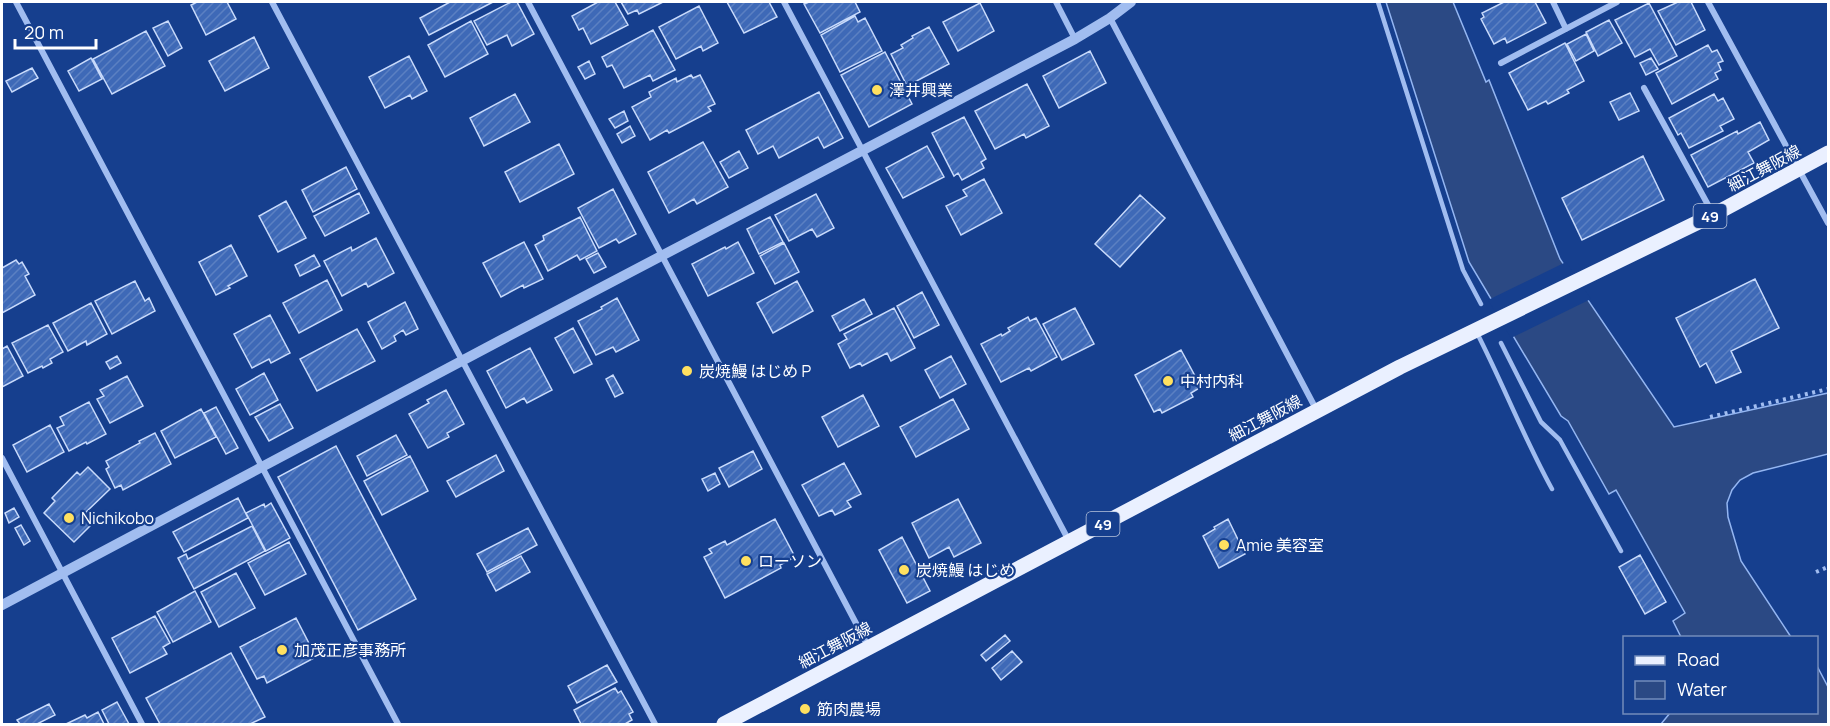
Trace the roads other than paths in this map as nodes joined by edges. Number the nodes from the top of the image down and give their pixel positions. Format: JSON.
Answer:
{"nodes":[{"id":1,"x":16,"y":2,"type":"edge"},
{"id":2,"x":272,"y":2,"type":"edge"},
{"id":3,"x":528,"y":2,"type":"edge"},
{"id":4,"x":784,"y":2,"type":"edge"},
{"id":5,"x":1056,"y":2,"type":"edge"},
{"id":6,"x":1131,"y":2,"type":"edge"},
{"id":7,"x":1378,"y":2,"type":"edge"},
{"id":8,"x":1553,"y":2,"type":"edge"},
{"id":9,"x":1617,"y":2,"type":"edge"},
{"id":10,"x":1708,"y":2,"type":"edge"},
{"id":11,"x":1110,"y":18,"type":"junction"},
{"id":12,"x":1566,"y":29,"type":"junction"},
{"id":13,"x":1075,"y":39,"type":"junction"},
{"id":14,"x":1501,"y":63,"type":"dead end"},
{"id":15,"x":1644,"y":88,"type":"dead end"},
{"id":16,"x":863,"y":150,"type":"junction"},
{"id":17,"x":1828,"y":153,"type":"edge"},
{"id":18,"x":1799,"y":169,"type":"junction"},
{"id":19,"x":1713,"y":215,"type":"junction"},
{"id":20,"x":1828,"y":223,"type":"edge"},
{"id":21,"x":662,"y":256,"type":"junction"},
{"id":22,"x":1480,"y":303,"type":"dead end"},
{"id":23,"x":1479,"y":328,"type":"junction"},
{"id":24,"x":1501,"y":343,"type":"dead end"},
{"id":25,"x":462,"y":360,"type":"junction"},
{"id":26,"x":1317,"y":411,"type":"junction"},
{"id":27,"x":2,"y":458,"type":"edge"},
{"id":28,"x":262,"y":466,"type":"junction"},
{"id":29,"x":1552,"y":489,"type":"dead end"},
{"id":30,"x":1070,"y":542,"type":"junction"},
{"id":31,"x":1621,"y":551,"type":"dead end"},
{"id":32,"x":62,"y":573,"type":"junction"},
{"id":33,"x":2,"y":605,"type":"edge"},
{"id":34,"x":869,"y":647,"type":"junction"},
{"id":35,"x":142,"y":724,"type":"edge"},
{"id":36,"x":399,"y":724,"type":"edge"},
{"id":37,"x":655,"y":724,"type":"edge"},
{"id":38,"x":724,"y":724,"type":"edge"}],
"edges":[{"from":1,"to":28,"type":"street"},
{"from":2,"to":25,"type":"street"},
{"from":3,"to":21,"type":"street"},
{"from":4,"to":16,"type":"street"},
{"from":5,"to":13,"type":"street"},
{"from":6,"to":11,"type":"street"},
{"from":7,"to":22,"type":"lane"},
{"from":8,"to":12,"type":"street"},
{"from":9,"to":12,"type":"street"},
{"from":10,"to":18,"type":"street"},
{"from":11,"to":13,"type":"street"},
{"from":11,"to":26,"type":"street"},
{"from":12,"to":14,"type":"street"},
{"from":13,"to":16,"type":"street"},
{"from":15,"to":19,"type":"street"},
{"from":16,"to":21,"type":"street"},
{"from":16,"to":30,"type":"street"},
{"from":17,"to":18,"type":"main road","name":"細江舞阪線","number":"49"},
{"from":18,"to":19,"type":"main road","name":"細江舞阪線","number":"49"},
{"from":18,"to":20,"type":"street"},
{"from":19,"to":23,"type":"main road","name":"細江舞阪線","number":"49"},
{"from":21,"to":25,"type":"street"},
{"from":21,"to":34,"type":"street"},
{"from":23,"to":26,"type":"main road","name":"細江舞阪線","number":"49"},
{"from":23,"to":29,"type":"lane"},
{"from":24,"to":31,"type":"lane"},
{"from":25,"to":28,"type":"street"},
{"from":25,"to":37,"type":"street"},
{"from":26,"to":30,"type":"main road","name":"細江舞阪線","number":"49"},
{"from":27,"to":32,"type":"street"},
{"from":28,"to":32,"type":"street"},
{"from":28,"to":36,"type":"street"},
{"from":30,"to":34,"type":"main road","name":"細江舞阪線","number":"49"},
{"from":32,"to":33,"type":"street"},
{"from":32,"to":35,"type":"street"},
{"from":34,"to":38,"type":"main road","name":"細江舞阪線","number":"49"}]}
